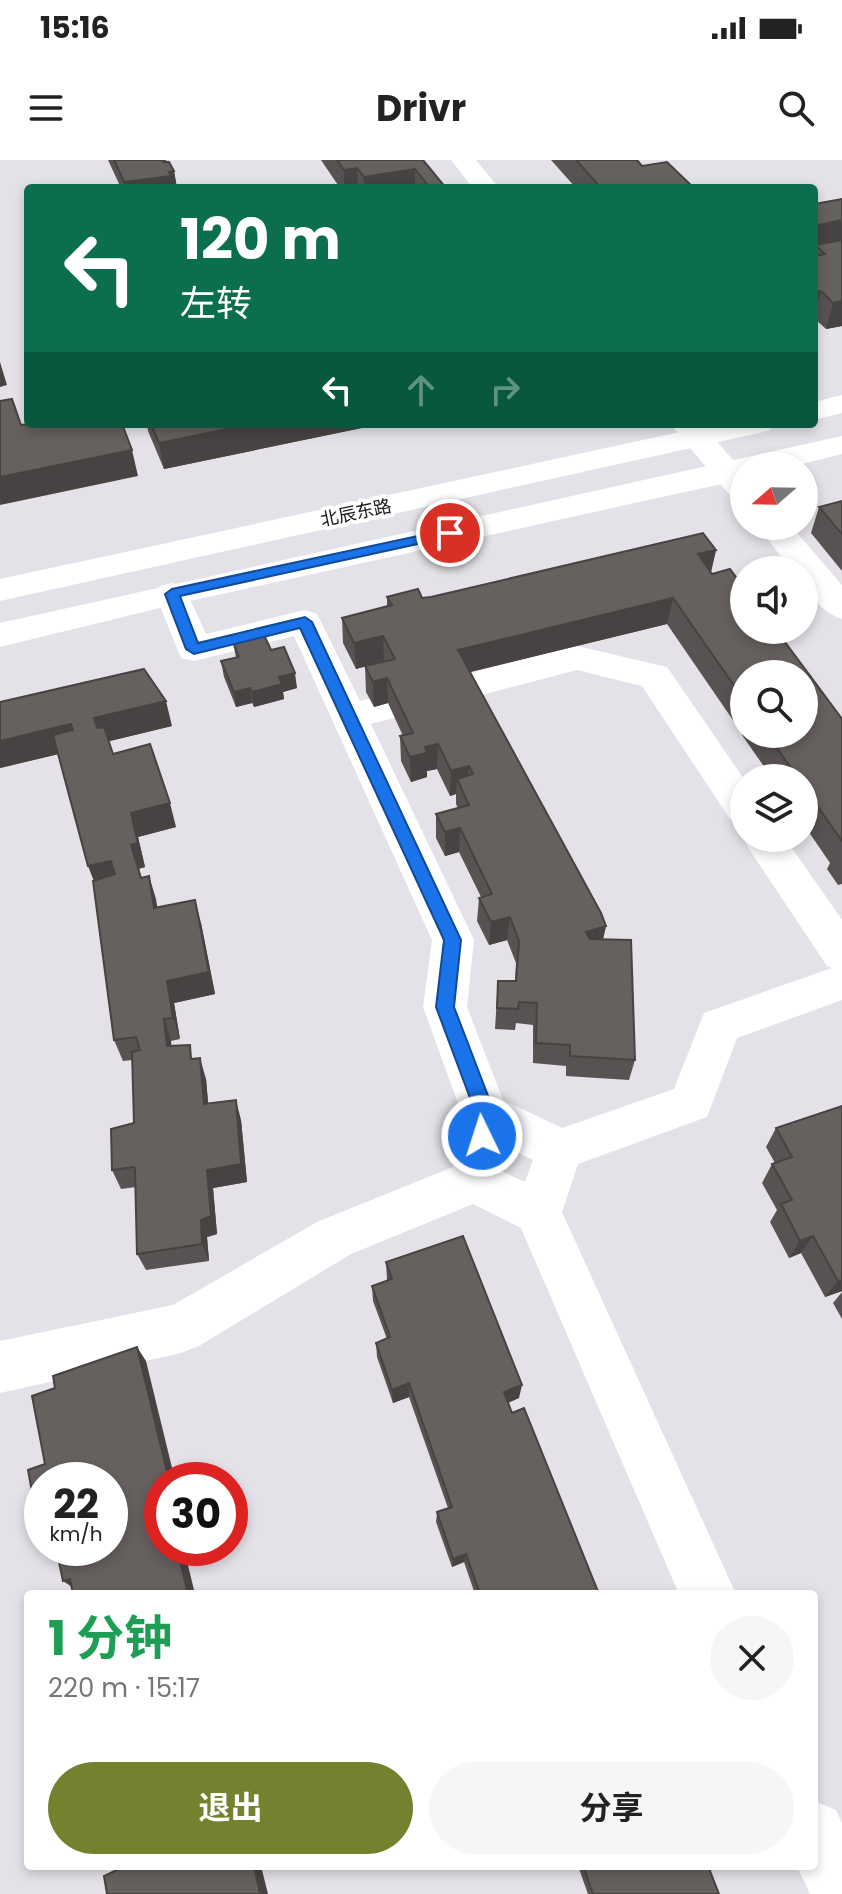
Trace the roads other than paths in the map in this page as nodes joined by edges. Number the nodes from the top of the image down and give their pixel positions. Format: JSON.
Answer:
{"nodes":[{"id":1,"x":463,"y":160,"type":"edge"},
{"id":2,"x":483,"y":184,"type":"edge"},
{"id":3,"x":842,"y":404,"type":"edge"},
{"id":4,"x":818,"y":410,"type":"edge"},
{"id":5,"x":720,"y":428,"type":"edge"},
{"id":6,"x":691,"y":431,"type":"edge"},
{"id":7,"x":842,"y":445,"type":"edge"},
{"id":8,"x":818,"y":452,"type":"edge"},
{"id":9,"x":730,"y":464,"type":"edge"},
{"id":10,"x":730,"y":478,"type":"edge"},
{"id":11,"x":785,"y":540,"type":"edge"},
{"id":12,"x":0,"y":590,"type":"edge"},
{"id":13,"x":172,"y":594,"type":"junction"},
{"id":14,"x":842,"y":607,"type":"edge"},
{"id":15,"x":0,"y":635,"type":"edge"},
{"id":16,"x":349,"y":717,"type":"junction"},
{"id":17,"x":730,"y":788,"type":"edge"},
{"id":18,"x":773,"y":852,"type":"edge"},
{"id":19,"x":842,"y":954,"type":"edge"},
{"id":20,"x":842,"y":982,"type":"edge"},
{"id":21,"x":485,"y":1114,"type":"junction"},
{"id":22,"x":560,"y":1150,"type":"junction"},
{"id":23,"x":474,"y":1181,"type":"junction"},
{"id":24,"x":538,"y":1212,"type":"junction"},
{"id":25,"x":0,"y":1367,"type":"edge"},
{"id":26,"x":706,"y":1590,"type":"edge"},
{"id":27,"x":818,"y":1841,"type":"edge"},
{"id":28,"x":842,"y":1894,"type":"edge"}],
"edges":[{"from":1,"to":2,"type":"street"},
{"from":3,"to":4,"type":"street"},
{"from":5,"to":6,"type":"street","name":"北辰东路"},
{"from":6,"to":9,"type":"street"},
{"from":6,"to":12,"type":"street","name":"北辰东路"},
{"from":7,"to":8,"type":"street","name":"北辰东路"},
{"from":10,"to":13,"type":"street","name":"北辰东路"},
{"from":11,"to":14,"type":"street"},
{"from":13,"to":15,"type":"street","name":"北辰东路"},
{"from":13,"to":16,"type":"street"},
{"from":16,"to":17,"type":"street"},
{"from":16,"to":21,"type":"street"},
{"from":18,"to":19,"type":"street"},
{"from":20,"to":22,"type":"street"},
{"from":21,"to":22,"type":"street"},
{"from":21,"to":23,"type":"street"},
{"from":22,"to":24,"type":"street"},
{"from":23,"to":24,"type":"street"},
{"from":23,"to":25,"type":"street"},
{"from":24,"to":26,"type":"street"},
{"from":27,"to":28,"type":"street"}]}
